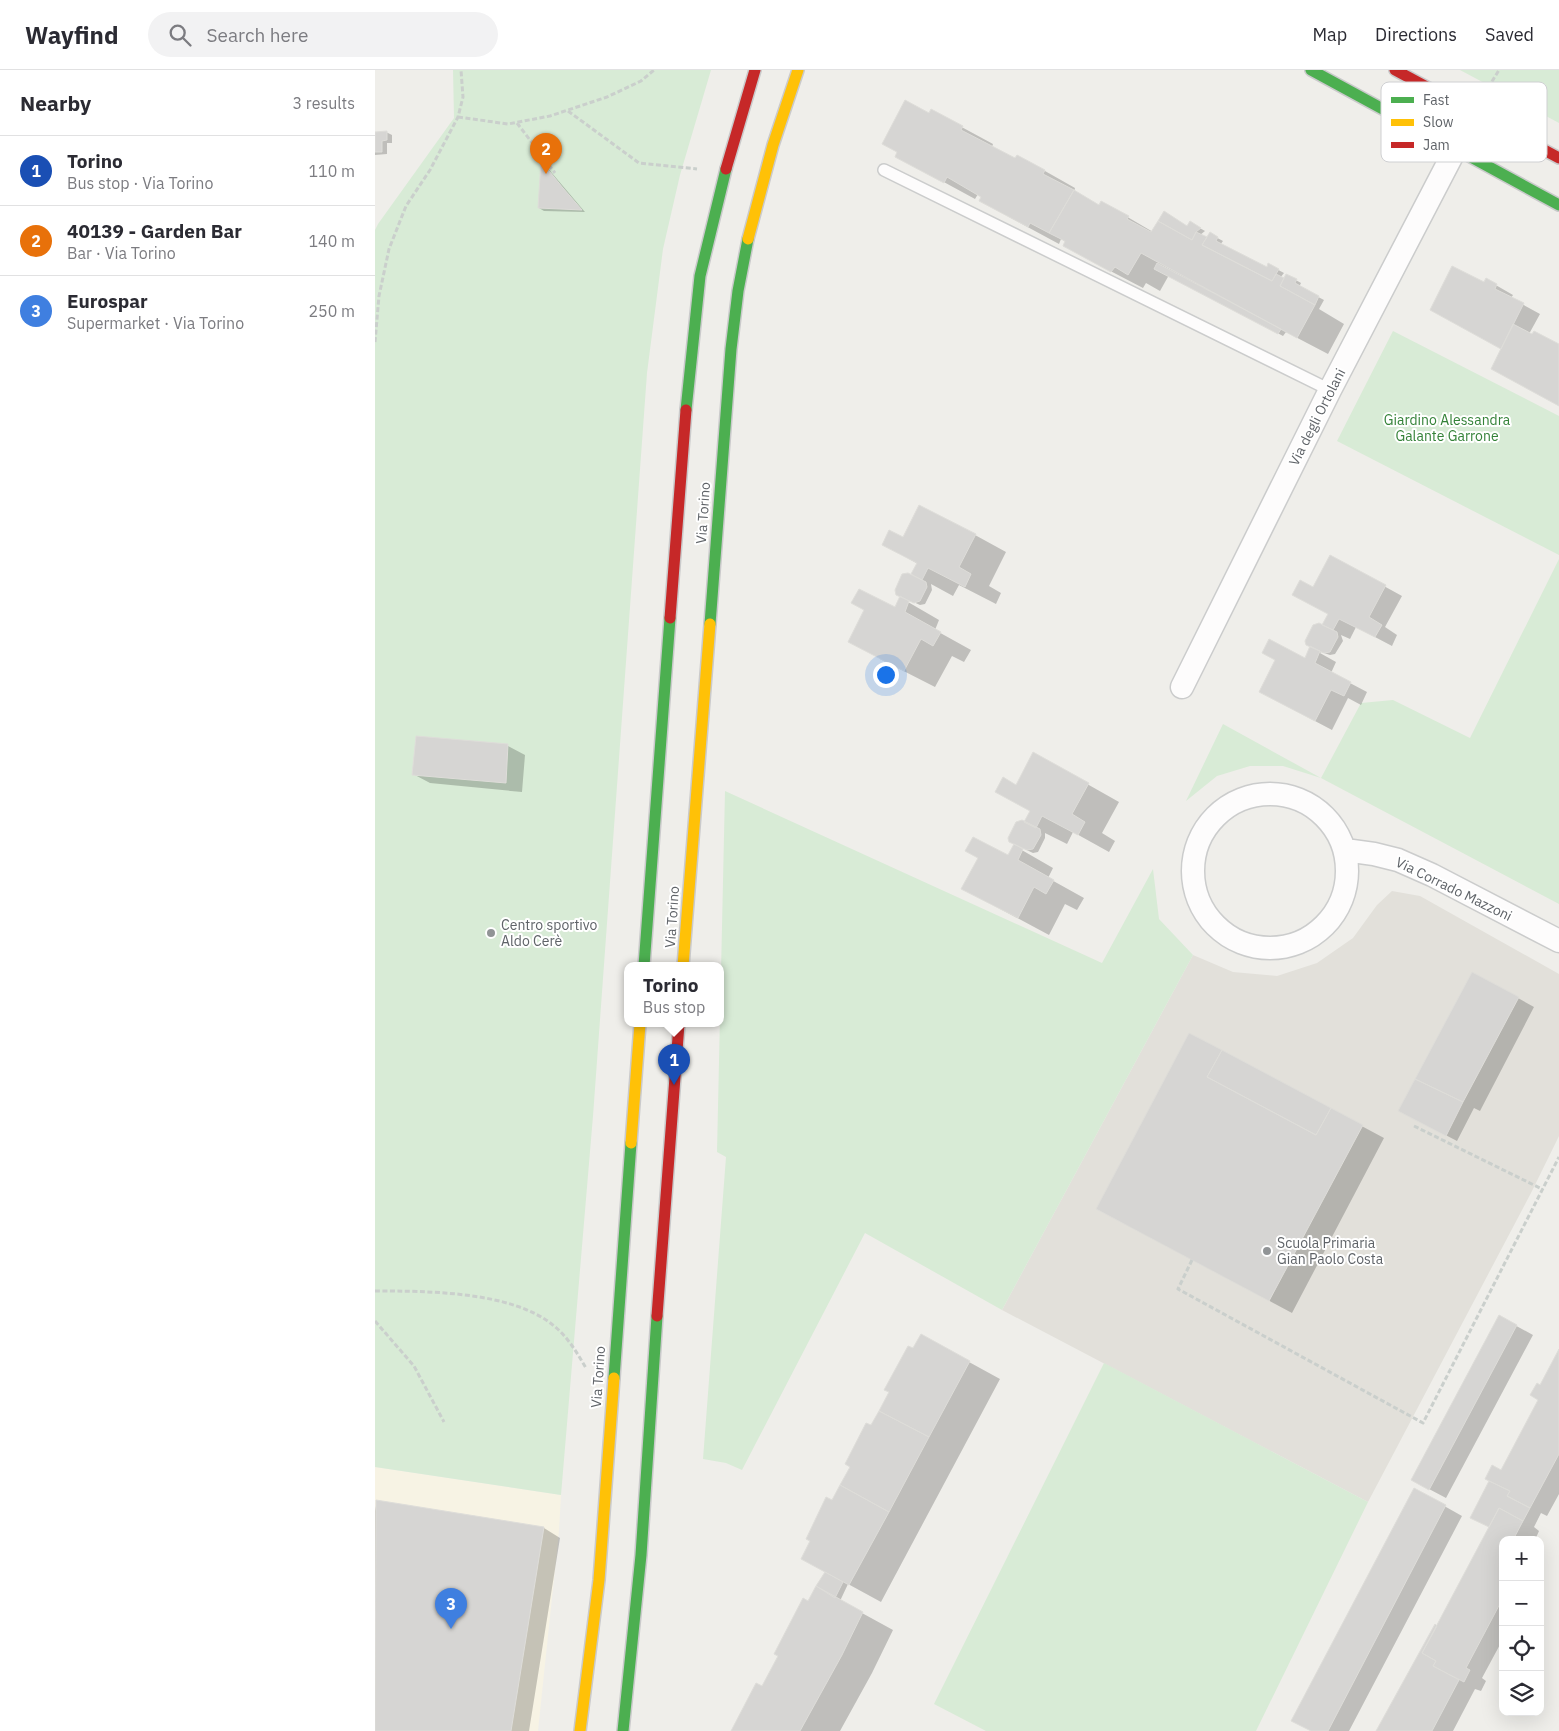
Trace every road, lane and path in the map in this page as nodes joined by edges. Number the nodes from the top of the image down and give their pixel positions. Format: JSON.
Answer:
{"nodes":[{"id":1,"x":461,"y":70,"type":"edge"},
{"id":2,"x":654,"y":70,"type":"edge"},
{"id":3,"x":755,"y":70,"type":"edge"},
{"id":4,"x":798,"y":70,"type":"edge"},
{"id":5,"x":1311,"y":70,"type":"edge"},
{"id":6,"x":1395,"y":70,"type":"edge"},
{"id":7,"x":1499,"y":70,"type":"edge"},
{"id":8,"x":1417,"y":82,"type":"edge"},
{"id":9,"x":1492,"y":82,"type":"edge"},
{"id":10,"x":1381,"y":108,"type":"edge"},
{"id":11,"x":568,"y":110,"type":"junction"},
{"id":12,"x":458,"y":116,"type":"junction"},
{"id":13,"x":517,"y":123,"type":"junction"},
{"id":14,"x":1547,"y":152,"type":"edge"},
{"id":15,"x":1559,"y":158,"type":"edge"},
{"id":16,"x":1448,"y":162,"type":"edge"},
{"id":17,"x":1481,"y":162,"type":"edge"},
{"id":18,"x":698,"y":170,"type":"dead end"},
{"id":19,"x":884,"y":170,"type":"dead end"},
{"id":20,"x":555,"y":173,"type":"dead end"},
{"id":21,"x":1559,"y":205,"type":"edge"},
{"id":22,"x":375,"y":342,"type":"edge"},
{"id":23,"x":1330,"y":390,"type":"junction"},
{"id":24,"x":1182,"y":686,"type":"dead end"},
{"id":25,"x":1345,"y":850,"type":"junction"},
{"id":26,"x":1559,"y":941,"type":"edge"},
{"id":27,"x":644,"y":962,"type":"edge"},
{"id":28,"x":683,"y":962,"type":"edge"},
{"id":29,"x":640,"y":1027,"type":"edge"},
{"id":30,"x":679,"y":1027,"type":"edge"},
{"id":31,"x":1414,"y":1126,"type":"dead end"},
{"id":32,"x":1559,"y":1157,"type":"edge"},
{"id":33,"x":1542,"y":1189,"type":"junction"},
{"id":34,"x":1192,"y":1260,"type":"dead end"},
{"id":35,"x":375,"y":1291,"type":"edge"},
{"id":36,"x":375,"y":1321,"type":"edge"},
{"id":37,"x":590,"y":1375,"type":"dead end"},
{"id":38,"x":444,"y":1422,"type":"dead end"},
{"id":39,"x":580,"y":1731,"type":"edge"},
{"id":40,"x":623,"y":1731,"type":"edge"}],
"edges":[{"from":1,"to":12,"type":"path"},
{"from":2,"to":11,"type":"path"},
{"from":3,"to":27,"type":"main road","name":"Via Torino"},
{"from":4,"to":28,"type":"main road","name":"Via Torino"},
{"from":5,"to":10,"type":"main road"},
{"from":6,"to":8,"type":"main road"},
{"from":7,"to":9,"type":"path"},
{"from":11,"to":13,"type":"path"},
{"from":11,"to":18,"type":"path"},
{"from":12,"to":13,"type":"path"},
{"from":12,"to":22,"type":"path"},
{"from":13,"to":20,"type":"path"},
{"from":14,"to":15,"type":"main road"},
{"from":16,"to":23,"type":"street","name":"Via degli Ortolani"},
{"from":17,"to":21,"type":"main road"},
{"from":19,"to":23,"type":"lane"},
{"from":23,"to":24,"type":"street","name":"Via degli Ortolani"},
{"from":25,"to":25,"type":"street"},
{"from":25,"to":26,"type":"street","name":"Via Corrado Mazzoni"},
{"from":29,"to":39,"type":"main road","name":"Via Torino"},
{"from":30,"to":40,"type":"main road"},
{"from":31,"to":33,"type":"path"},
{"from":32,"to":33,"type":"path"},
{"from":33,"to":34,"type":"path"},
{"from":35,"to":37,"type":"path"},
{"from":36,"to":38,"type":"path"}]}
